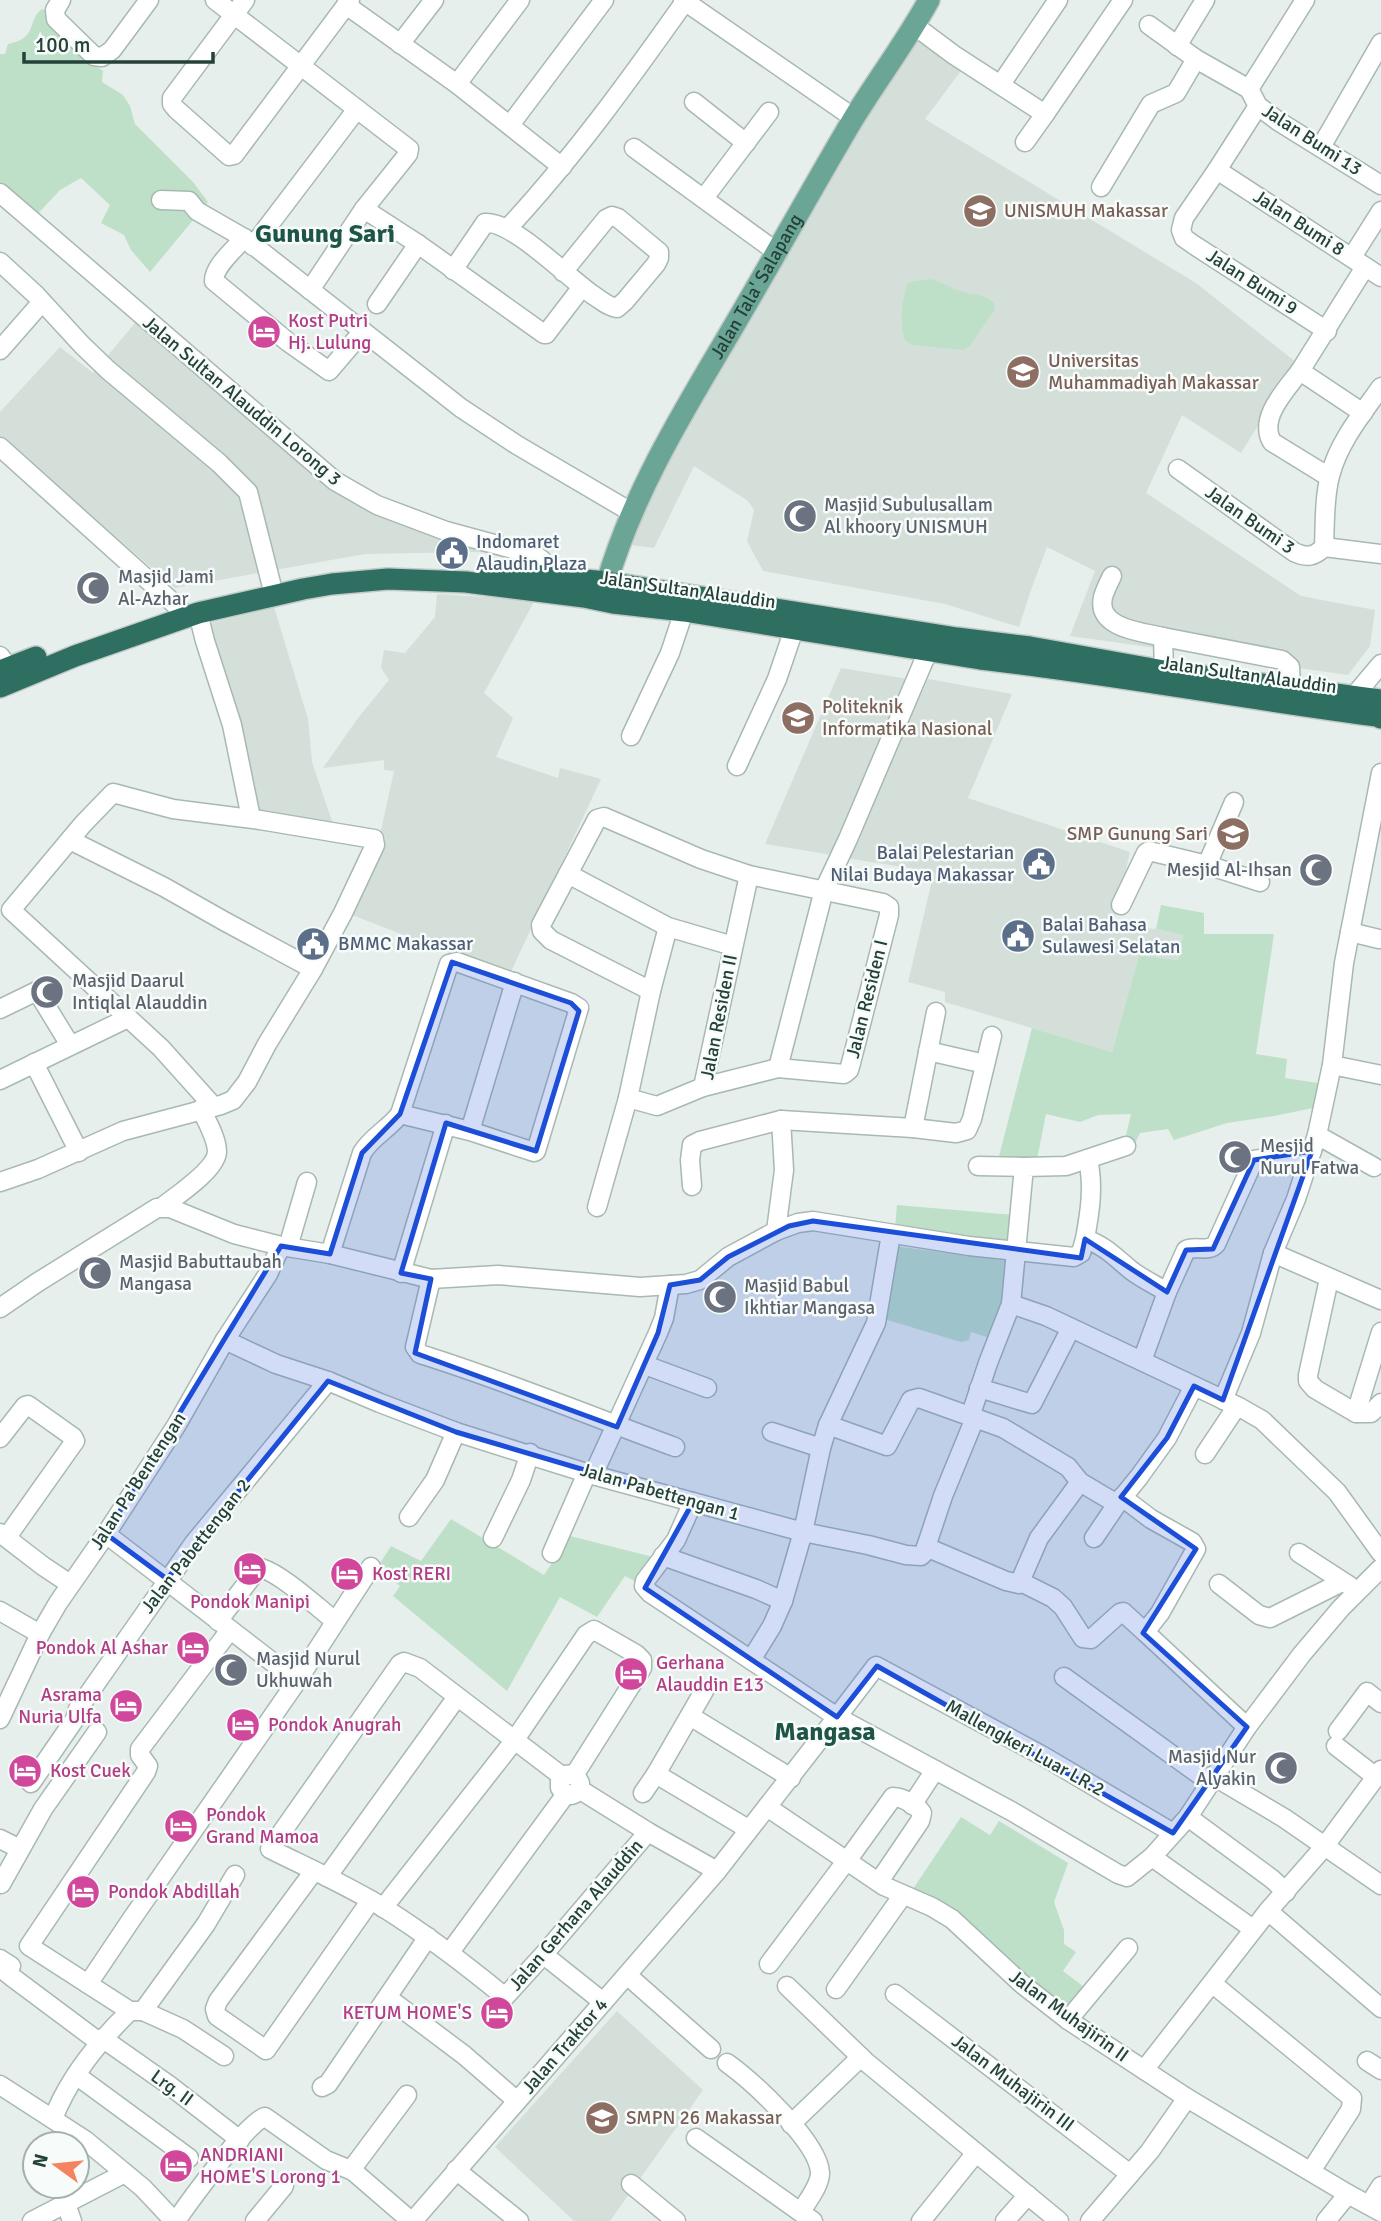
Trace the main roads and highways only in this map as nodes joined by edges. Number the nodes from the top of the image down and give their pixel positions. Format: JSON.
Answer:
{"nodes":[{"id":1,"x":929,"y":0,"type":"edge"},
{"id":2,"x":466,"y":575,"type":"junction"},
{"id":3,"x":607,"y":582,"type":"junction"},
{"id":4,"x":189,"y":611,"type":"junction"},
{"id":5,"x":1029,"y":656,"type":"junction"},
{"id":6,"x":3,"y":664,"type":"edge"},
{"id":7,"x":0,"y":687,"type":"edge"},
{"id":8,"x":1381,"y":700,"type":"edge"},
{"id":9,"x":1381,"y":718,"type":"edge"}],
"edges":[{"from":1,"to":3,"type":"main road","name":"Jalan Tala' Salapang"},
{"from":2,"to":3,"type":"highway","name":"Jalan Sultan Alauddin"},
{"from":2,"to":4,"type":"highway","name":"Jalan Sultan Alauddin"},
{"from":2,"to":4,"type":"highway","name":"Jalan Sultan Alauddin"},
{"from":2,"to":5,"type":"highway","name":"Jalan Sultan Alauddin"},
{"from":3,"to":5,"type":"highway","name":"Jalan Sultan Alauddin"},
{"from":4,"to":6,"type":"highway","name":"Jalan Sultan Alauddin"},
{"from":4,"to":7,"type":"highway","name":"Jalan Sultan Alauddin"},
{"from":5,"to":8,"type":"highway","name":"Jalan Sultan Alauddin"},
{"from":5,"to":9,"type":"highway","name":"Jalan Sultan Alauddin"}]}
